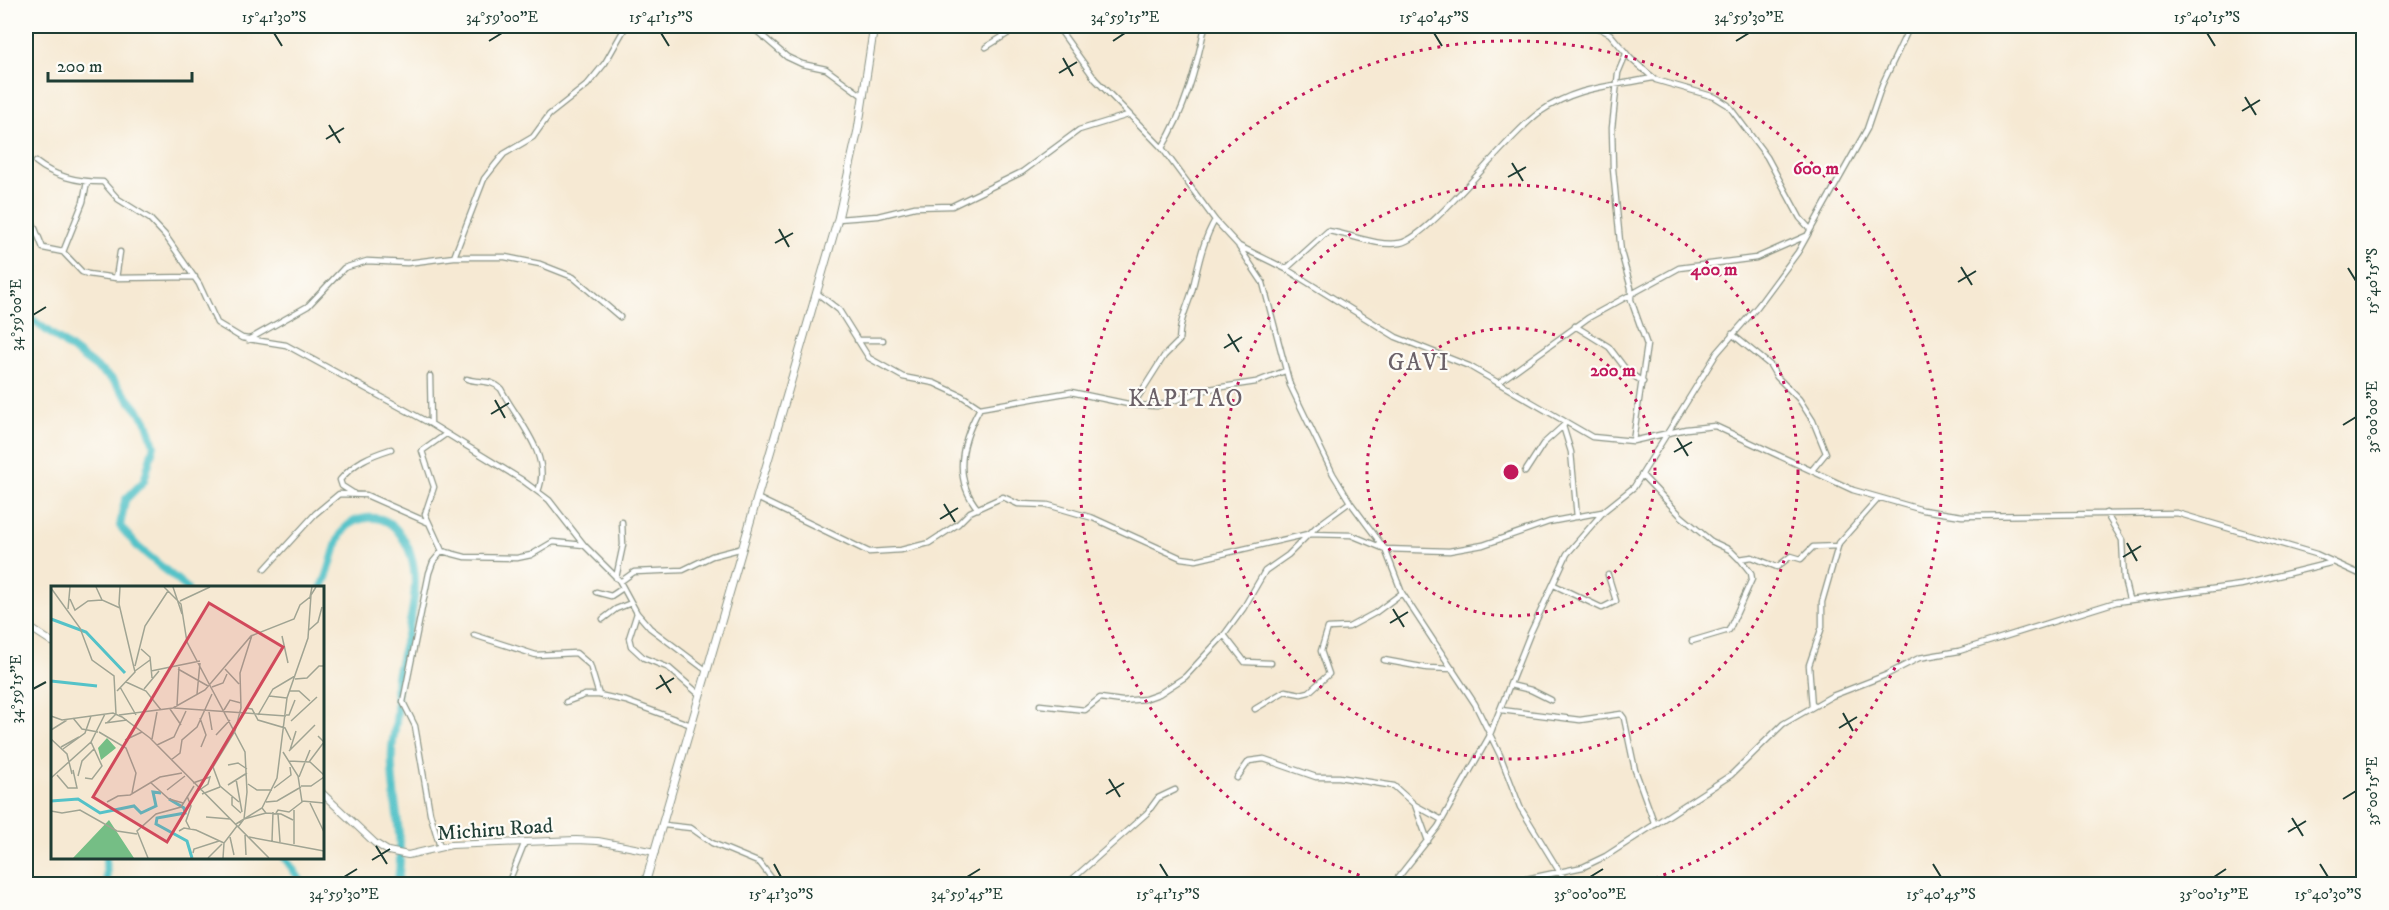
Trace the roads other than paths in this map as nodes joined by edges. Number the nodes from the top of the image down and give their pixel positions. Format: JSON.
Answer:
{"nodes":[{"id":1,"x":626,"y":26,"type":"edge"},
{"id":2,"x":751,"y":26,"type":"edge"},
{"id":3,"x":854,"y":26,"type":"edge"},
{"id":4,"x":1020,"y":26,"type":"edge"},
{"id":5,"x":1057,"y":26,"type":"edge"},
{"id":6,"x":1205,"y":26,"type":"edge"},
{"id":7,"x":1595,"y":26,"type":"edge"},
{"id":8,"x":1910,"y":26,"type":"edge"},
{"id":9,"x":873,"y":29,"type":"edge"},
{"id":10,"x":986,"y":47,"type":"dead end"},
{"id":11,"x":1626,"y":54,"type":"junction"},
{"id":12,"x":1653,"y":78,"type":"junction"},
{"id":13,"x":1617,"y":85,"type":"junction"},
{"id":14,"x":864,"y":97,"type":"junction"},
{"id":15,"x":1128,"y":115,"type":"junction"},
{"id":16,"x":1161,"y":148,"type":"junction"},
{"id":17,"x":36,"y":162,"type":"dead end"},
{"id":18,"x":87,"y":182,"type":"junction"},
{"id":19,"x":28,"y":211,"type":"dead end"},
{"id":20,"x":838,"y":219,"type":"junction"},
{"id":21,"x":1215,"y":220,"type":"junction"},
{"id":22,"x":1810,"y":229,"type":"junction"},
{"id":23,"x":1806,"y":236,"type":"junction"},
{"id":24,"x":1239,"y":246,"type":"junction"},
{"id":25,"x":63,"y":252,"type":"junction"},
{"id":26,"x":120,"y":252,"type":"dead end"},
{"id":27,"x":454,"y":257,"type":"junction"},
{"id":28,"x":1286,"y":269,"type":"junction"},
{"id":29,"x":195,"y":277,"type":"junction"},
{"id":30,"x":116,"y":278,"type":"junction"},
{"id":31,"x":817,"y":293,"type":"junction"},
{"id":32,"x":1631,"y":294,"type":"junction"},
{"id":33,"x":620,"y":317,"type":"dead end"},
{"id":34,"x":1575,"y":326,"type":"junction"},
{"id":35,"x":1732,"y":334,"type":"junction"},
{"id":36,"x":248,"y":340,"type":"junction"},
{"id":37,"x":857,"y":340,"type":"junction"},
{"id":38,"x":883,"y":340,"type":"dead end"},
{"id":39,"x":1285,"y":371,"type":"junction"},
{"id":40,"x":430,"y":376,"type":"dead end"},
{"id":41,"x":467,"y":379,"type":"dead end"},
{"id":42,"x":1643,"y":382,"type":"junction"},
{"id":43,"x":1498,"y":383,"type":"junction"},
{"id":44,"x":1133,"y":405,"type":"junction"},
{"id":45,"x":980,"y":408,"type":"junction"},
{"id":46,"x":432,"y":424,"type":"junction"},
{"id":47,"x":1564,"y":424,"type":"junction"},
{"id":48,"x":1667,"y":433,"type":"junction"},
{"id":49,"x":446,"y":434,"type":"junction"},
{"id":50,"x":1633,"y":441,"type":"junction"},
{"id":51,"x":391,"y":449,"type":"dead end"},
{"id":52,"x":1812,"y":470,"type":"junction"},
{"id":53,"x":1525,"y":472,"type":"dead end"},
{"id":54,"x":1642,"y":475,"type":"junction"},
{"id":55,"x":538,"y":491,"type":"junction"},
{"id":56,"x":352,"y":493,"type":"junction"},
{"id":57,"x":757,"y":498,"type":"junction"},
{"id":58,"x":1879,"y":498,"type":"junction"},
{"id":59,"x":971,"y":500,"type":"junction"},
{"id":60,"x":1350,"y":502,"type":"junction"},
{"id":61,"x":978,"y":508,"type":"junction"},
{"id":62,"x":1604,"y":511,"type":"junction"},
{"id":63,"x":969,"y":512,"type":"junction"},
{"id":64,"x":2106,"y":513,"type":"junction"},
{"id":65,"x":1577,"y":517,"type":"junction"},
{"id":66,"x":427,"y":522,"type":"junction"},
{"id":67,"x":622,"y":522,"type":"dead end"},
{"id":68,"x":1308,"y":534,"type":"junction"},
{"id":69,"x":584,"y":545,"type":"junction"},
{"id":70,"x":1838,"y":546,"type":"junction"},
{"id":71,"x":743,"y":548,"type":"junction"},
{"id":72,"x":1385,"y":549,"type":"junction"},
{"id":73,"x":442,"y":552,"type":"junction"},
{"id":74,"x":1740,"y":559,"type":"junction"},
{"id":75,"x":2336,"y":562,"type":"junction"},
{"id":76,"x":265,"y":569,"type":"dead end"},
{"id":77,"x":1608,"y":575,"type":"dead end"},
{"id":78,"x":2364,"y":576,"type":"edge"},
{"id":79,"x":618,"y":580,"type":"junction"},
{"id":80,"x":1554,"y":585,"type":"junction"},
{"id":81,"x":623,"y":588,"type":"junction"},
{"id":82,"x":596,"y":592,"type":"dead end"},
{"id":83,"x":1402,"y":593,"type":"junction"},
{"id":84,"x":2129,"y":599,"type":"junction"},
{"id":85,"x":632,"y":603,"type":"junction"},
{"id":86,"x":637,"y":613,"type":"junction"},
{"id":87,"x":603,"y":619,"type":"dead end"},
{"id":88,"x":26,"y":626,"type":"edge"},
{"id":89,"x":474,"y":635,"type":"dead end"},
{"id":90,"x":1224,"y":635,"type":"junction"},
{"id":91,"x":51,"y":641,"type":"edge"},
{"id":92,"x":1692,"y":641,"type":"dead end"},
{"id":93,"x":1384,"y":660,"type":"dead end"},
{"id":94,"x":1271,"y":663,"type":"dead end"},
{"id":95,"x":1453,"y":669,"type":"junction"},
{"id":96,"x":707,"y":671,"type":"junction"},
{"id":97,"x":1510,"y":685,"type":"junction"},
{"id":98,"x":599,"y":695,"type":"junction"},
{"id":99,"x":700,"y":695,"type":"junction"},
{"id":100,"x":1551,"y":700,"type":"dead end"},
{"id":101,"x":566,"y":702,"type":"dead end"},
{"id":102,"x":1040,"y":705,"type":"dead end"},
{"id":103,"x":1812,"y":707,"type":"junction"},
{"id":104,"x":1255,"y":709,"type":"dead end"},
{"id":105,"x":1501,"y":710,"type":"junction"},
{"id":106,"x":691,"y":725,"type":"junction"},
{"id":107,"x":1489,"y":736,"type":"junction"},
{"id":108,"x":1237,"y":778,"type":"dead end"},
{"id":109,"x":1175,"y":790,"type":"dead end"},
{"id":110,"x":324,"y":796,"type":"edge"},
{"id":111,"x":1415,"y":805,"type":"junction"},
{"id":112,"x":1442,"y":820,"type":"junction"},
{"id":113,"x":664,"y":825,"type":"junction"},
{"id":114,"x":1655,"y":825,"type":"junction"},
{"id":115,"x":1428,"y":841,"type":"junction"},
{"id":116,"x":524,"y":844,"type":"junction"},
{"id":117,"x":440,"y":847,"type":"junction"},
{"id":118,"x":655,"y":852,"type":"junction"},
{"id":119,"x":1560,"y":872,"type":"junction"},
{"id":120,"x":508,"y":885,"type":"edge"},
{"id":121,"x":645,"y":885,"type":"edge"},
{"id":122,"x":776,"y":885,"type":"edge"},
{"id":123,"x":1067,"y":885,"type":"edge"},
{"id":124,"x":1393,"y":885,"type":"edge"},
{"id":125,"x":1502,"y":885,"type":"edge"},
{"id":126,"x":1568,"y":885,"type":"edge"}],
"edges":[{"from":1,"to":27,"type":"street"},
{"from":2,"to":14,"type":"street"},
{"from":3,"to":9,"type":"street"},
{"from":4,"to":10,"type":"street"},
{"from":5,"to":15,"type":"street"},
{"from":6,"to":16,"type":"street"},
{"from":7,"to":11,"type":"street"},
{"from":8,"to":22,"type":"street"},
{"from":9,"to":14,"type":"main road"},
{"from":11,"to":12,"type":"street"},
{"from":11,"to":13,"type":"street"},
{"from":12,"to":13,"type":"street"},
{"from":12,"to":22,"type":"street"},
{"from":13,"to":28,"type":"street"},
{"from":13,"to":32,"type":"street"},
{"from":14,"to":20,"type":"main road"},
{"from":15,"to":16,"type":"street"},
{"from":15,"to":20,"type":"street"},
{"from":16,"to":21,"type":"street"},
{"from":17,"to":18,"type":"street"},
{"from":18,"to":25,"type":"street"},
{"from":18,"to":29,"type":"street"},
{"from":19,"to":25,"type":"street"},
{"from":20,"to":31,"type":"main road"},
{"from":21,"to":24,"type":"street"},
{"from":21,"to":44,"type":"street"},
{"from":22,"to":23,"type":"street"},
{"from":23,"to":32,"type":"street"},
{"from":23,"to":35,"type":"street"},
{"from":24,"to":28,"type":"street"},
{"from":24,"to":39,"type":"street"},
{"from":25,"to":30,"type":"street"},
{"from":26,"to":30,"type":"street"},
{"from":27,"to":33,"type":"street"},
{"from":27,"to":36,"type":"street"},
{"from":28,"to":43,"type":"street"},
{"from":29,"to":30,"type":"street"},
{"from":29,"to":36,"type":"street"},
{"from":31,"to":37,"type":"street"},
{"from":31,"to":57,"type":"main road"},
{"from":32,"to":34,"type":"street"},
{"from":32,"to":42,"type":"street"},
{"from":34,"to":42,"type":"street"},
{"from":34,"to":43,"type":"street"},
{"from":35,"to":48,"type":"street"},
{"from":35,"to":52,"type":"street"},
{"from":36,"to":46,"type":"street"},
{"from":37,"to":38,"type":"street"},
{"from":37,"to":45,"type":"street"},
{"from":39,"to":44,"type":"street"},
{"from":39,"to":60,"type":"street"},
{"from":40,"to":46,"type":"street"},
{"from":41,"to":55,"type":"street"},
{"from":42,"to":50,"type":"street"},
{"from":43,"to":47,"type":"street"},
{"from":44,"to":45,"type":"street"},
{"from":45,"to":59,"type":"street"},
{"from":46,"to":49,"type":"street"},
{"from":47,"to":50,"type":"street"},
{"from":47,"to":53,"type":"street"},
{"from":47,"to":65,"type":"street"},
{"from":48,"to":50,"type":"street"},
{"from":48,"to":52,"type":"street"},
{"from":48,"to":54,"type":"street"},
{"from":49,"to":55,"type":"street"},
{"from":49,"to":66,"type":"street"},
{"from":51,"to":56,"type":"street"},
{"from":52,"to":58,"type":"street"},
{"from":54,"to":62,"type":"street"},
{"from":54,"to":74,"type":"street"},
{"from":55,"to":69,"type":"street"},
{"from":56,"to":66,"type":"street"},
{"from":56,"to":76,"type":"street"},
{"from":57,"to":63,"type":"street"},
{"from":57,"to":71,"type":"main road"},
{"from":58,"to":64,"type":"street"},
{"from":58,"to":70,"type":"street"},
{"from":59,"to":61,"type":"street"},
{"from":59,"to":63,"type":"street"},
{"from":60,"to":68,"type":"street"},
{"from":60,"to":72,"type":"street"},
{"from":61,"to":63,"type":"street"},
{"from":61,"to":68,"type":"street"},
{"from":62,"to":65,"type":"street"},
{"from":62,"to":80,"type":"street"},
{"from":64,"to":75,"type":"street"},
{"from":64,"to":84,"type":"street"},
{"from":65,"to":72,"type":"street"},
{"from":66,"to":73,"type":"street"},
{"from":67,"to":79,"type":"street"},
{"from":68,"to":72,"type":"street"},
{"from":68,"to":90,"type":"street"},
{"from":69,"to":73,"type":"street"},
{"from":69,"to":79,"type":"street"},
{"from":70,"to":74,"type":"street"},
{"from":70,"to":103,"type":"street"},
{"from":71,"to":79,"type":"street"},
{"from":71,"to":96,"type":"main road"},
{"from":72,"to":83,"type":"street"},
{"from":73,"to":117,"type":"street"},
{"from":74,"to":92,"type":"street"},
{"from":75,"to":78,"type":"street"},
{"from":75,"to":84,"type":"street"},
{"from":77,"to":80,"type":"street"},
{"from":79,"to":81,"type":"street"},
{"from":80,"to":97,"type":"street"},
{"from":81,"to":82,"type":"street"},
{"from":81,"to":85,"type":"street"},
{"from":83,"to":95,"type":"street"},
{"from":83,"to":104,"type":"street"},
{"from":84,"to":103,"type":"street"},
{"from":85,"to":86,"type":"street"},
{"from":85,"to":87,"type":"street"},
{"from":86,"to":96,"type":"street"},
{"from":86,"to":99,"type":"street"},
{"from":88,"to":91,"type":"street"},
{"from":89,"to":98,"type":"street"},
{"from":90,"to":94,"type":"street"},
{"from":90,"to":102,"type":"street"},
{"from":93,"to":95,"type":"street"},
{"from":95,"to":107,"type":"street"},
{"from":96,"to":99,"type":"main road"},
{"from":97,"to":100,"type":"street"},
{"from":97,"to":105,"type":"street"},
{"from":98,"to":101,"type":"street"},
{"from":98,"to":106,"type":"street"},
{"from":99,"to":106,"type":"main road"},
{"from":103,"to":114,"type":"street"},
{"from":105,"to":107,"type":"street"},
{"from":105,"to":114,"type":"street"},
{"from":106,"to":113,"type":"main road"},
{"from":107,"to":112,"type":"street"},
{"from":107,"to":119,"type":"street"},
{"from":108,"to":111,"type":"street"},
{"from":109,"to":123,"type":"street"},
{"from":110,"to":117,"type":"street","name":"Michiru Road"},
{"from":111,"to":112,"type":"street"},
{"from":111,"to":115,"type":"street"},
{"from":112,"to":115,"type":"street"},
{"from":113,"to":118,"type":"main road"},
{"from":113,"to":122,"type":"street"},
{"from":114,"to":119,"type":"street"},
{"from":115,"to":124,"type":"street"},
{"from":116,"to":117,"type":"street","name":"Michiru Road"},
{"from":116,"to":118,"type":"street","name":"Michiru Road"},
{"from":116,"to":120,"type":"street"},
{"from":118,"to":121,"type":"main road"},
{"from":119,"to":125,"type":"street"},
{"from":119,"to":126,"type":"street"}]}
